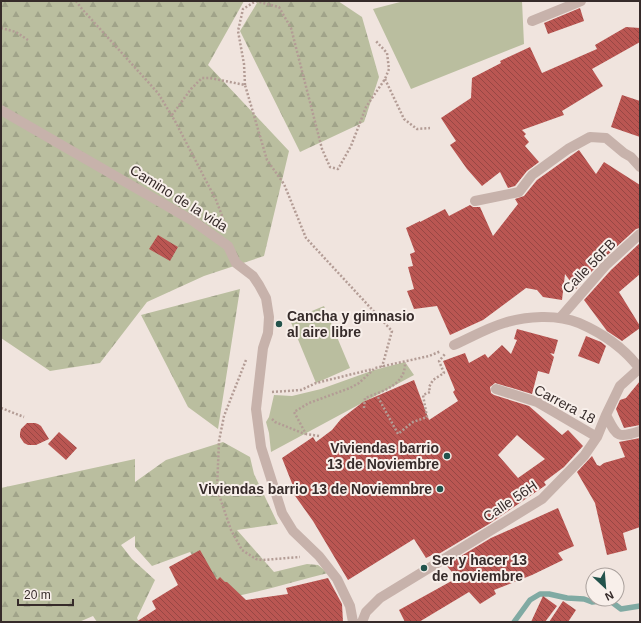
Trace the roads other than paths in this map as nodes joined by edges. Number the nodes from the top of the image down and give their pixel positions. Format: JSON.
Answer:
{"nodes":[{"id":1,"x":581,"y":1,"type":"edge"},
{"id":2,"x":532,"y":20,"type":"dead end"},
{"id":3,"x":1,"y":110,"type":"edge"},
{"id":4,"x":640,"y":167,"type":"edge"},
{"id":5,"x":475,"y":201,"type":"dead end"},
{"id":6,"x":640,"y":234,"type":"edge"},
{"id":7,"x":560,"y":318,"type":"junction"},
{"id":8,"x":454,"y":345,"type":"road end"},
{"id":9,"x":640,"y":368,"type":"edge"},
{"id":10,"x":496,"y":390,"type":"dead end"},
{"id":11,"x":606,"y":415,"type":"junction"},
{"id":12,"x":640,"y":431,"type":"edge"},
{"id":13,"x":597,"y":437,"type":"junction"},
{"id":14,"x":353,"y":622,"type":"edge"},
{"id":15,"x":362,"y":622,"type":"edge"}],
"edges":[{"from":1,"to":2,"type":"street"},
{"from":3,"to":14,"type":"street","name":"Camino de la vida"},
{"from":4,"to":5,"type":"street"},
{"from":6,"to":7,"type":"street","name":"Calle 56FB"},
{"from":7,"to":8,"type":"street"},
{"from":7,"to":9,"type":"street"},
{"from":9,"to":11,"type":"street","name":"Calle 56H"},
{"from":10,"to":13,"type":"street","name":"Carrera 18"},
{"from":11,"to":12,"type":"street"},
{"from":11,"to":13,"type":"street","name":"Calle 56H"},
{"from":13,"to":15,"type":"street","name":"Calle 56H"}]}
